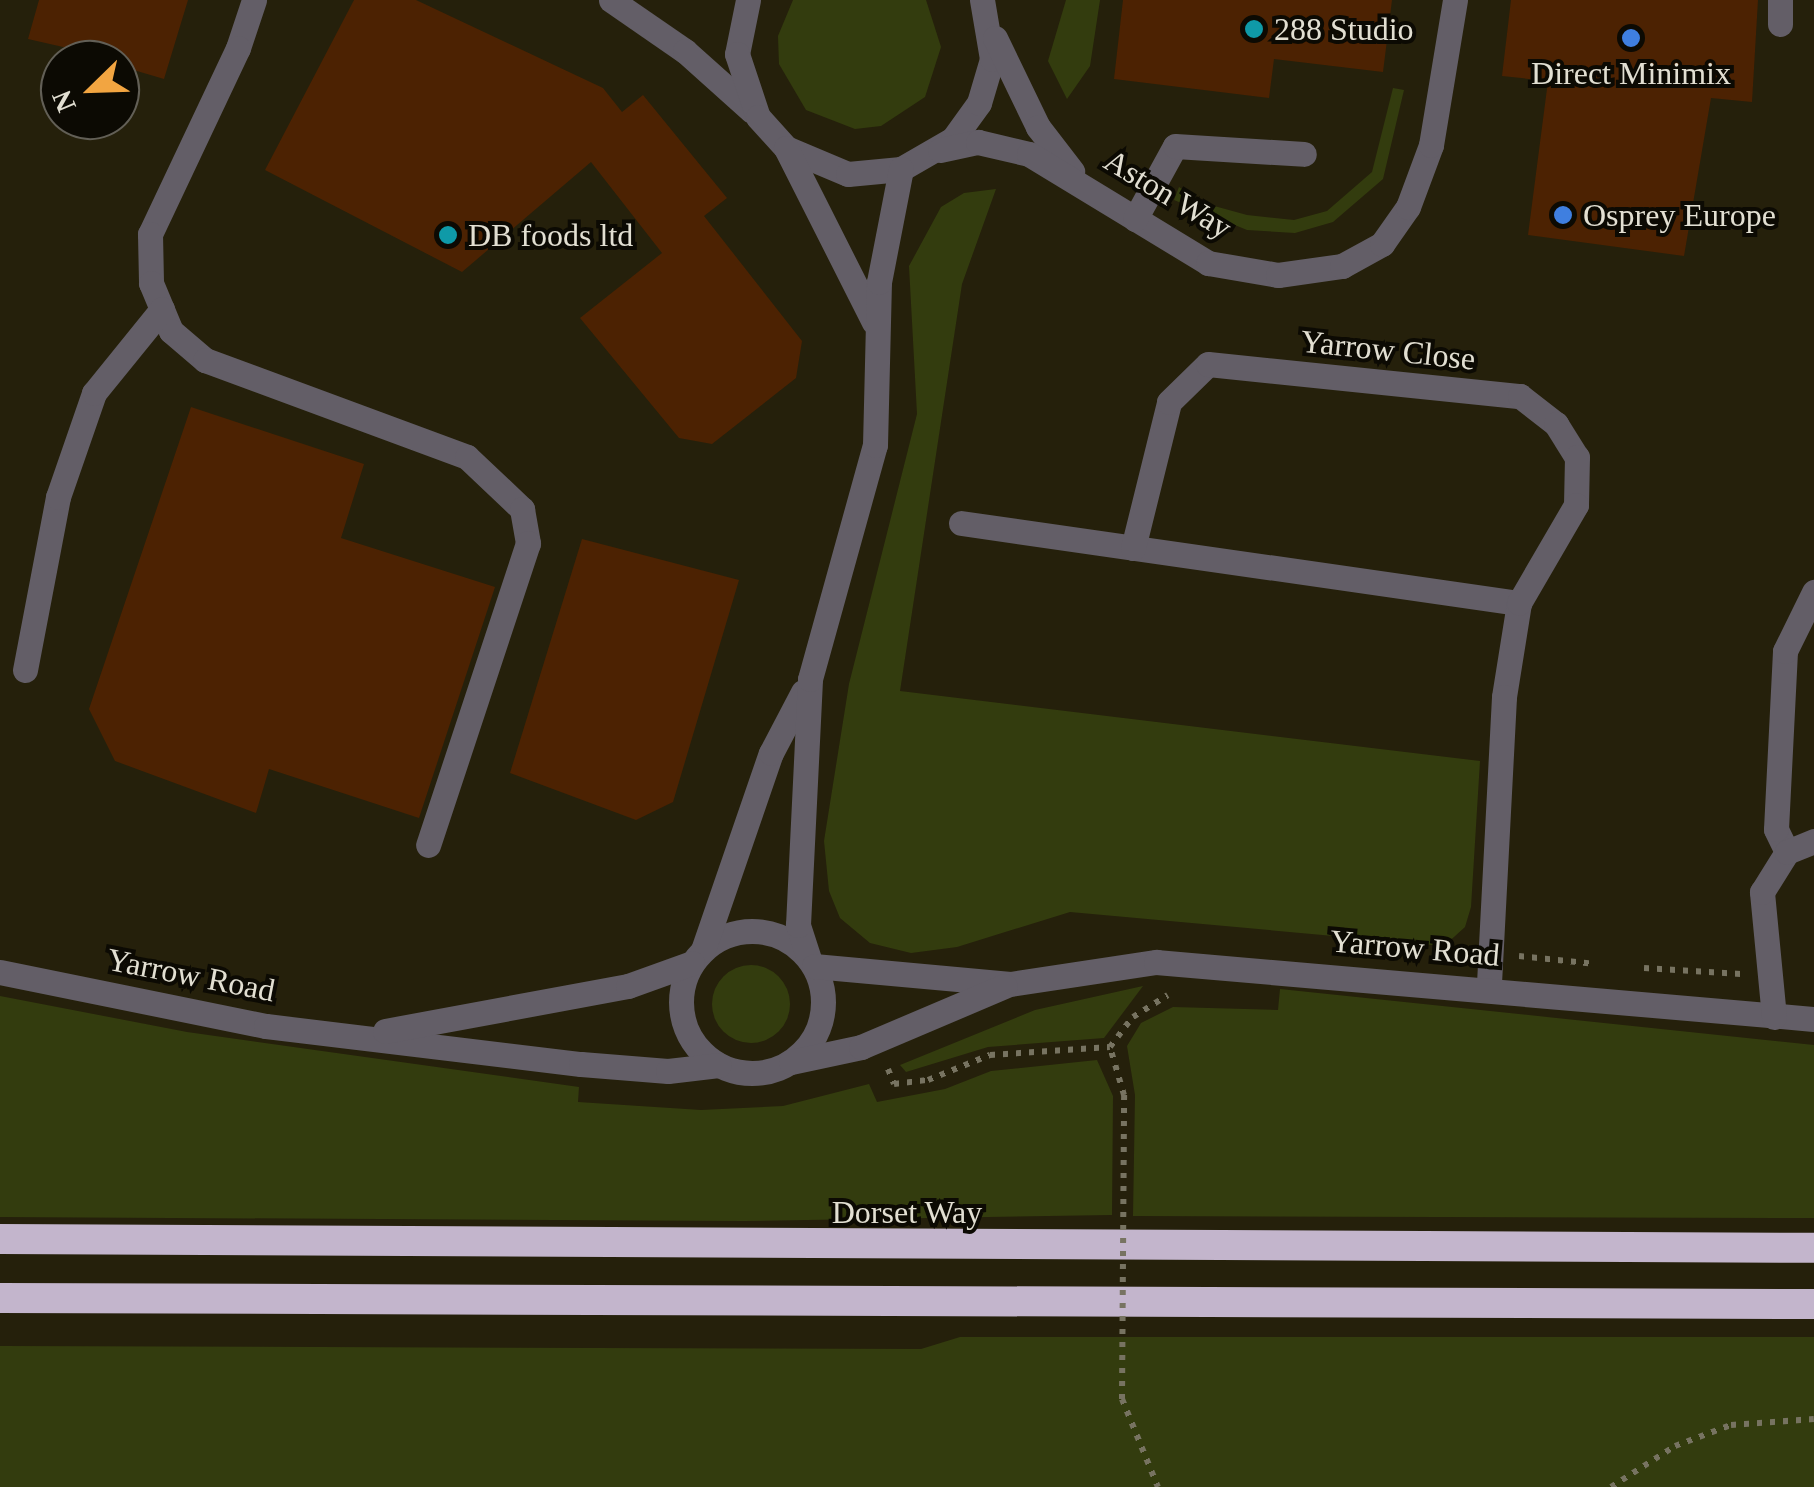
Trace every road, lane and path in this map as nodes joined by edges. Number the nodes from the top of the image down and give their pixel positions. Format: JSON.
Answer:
{"nodes":[{"id":1,"x":254,"y":0,"type":"edge"},
{"id":2,"x":612,"y":0,"type":"edge"},
{"id":3,"x":748,"y":0,"type":"edge"},
{"id":4,"x":1454,"y":0,"type":"edge"},
{"id":5,"x":984,"y":7,"type":"edge"},
{"id":6,"x":758,"y":117,"type":"junction"},
{"id":7,"x":786,"y":148,"type":"junction"},
{"id":8,"x":940,"y":150,"type":"junction"},
{"id":9,"x":1304,"y":154,"type":"dead end"},
{"id":10,"x":902,"y":170,"type":"junction"},
{"id":11,"x":1076,"y":177,"type":"junction"},
{"id":12,"x":1135,"y":219,"type":"junction"},
{"id":13,"x":162,"y":309,"type":"junction"},
{"id":14,"x":876,"y":326,"type":"junction"},
{"id":15,"x":962,"y":523,"type":"dead end"},
{"id":16,"x":1132,"y":548,"type":"junction"},
{"id":17,"x":1814,"y":592,"type":"edge"},
{"id":18,"x":1519,"y":603,"type":"junction"},
{"id":19,"x":25,"y":670,"type":"dead end"},
{"id":20,"x":810,"y":679,"type":"junction"},
{"id":21,"x":1814,"y":841,"type":"edge"},
{"id":22,"x":428,"y":845,"type":"dead end"},
{"id":23,"x":1787,"y":852,"type":"junction"},
{"id":24,"x":698,"y":956,"type":"junction"},
{"id":25,"x":811,"y":963,"type":"junction"},
{"id":26,"x":0,"y":972,"type":"edge"},
{"id":27,"x":1010,"y":984,"type":"junction"},
{"id":28,"x":1488,"y":987,"type":"junction"},
{"id":29,"x":1187,"y":994,"type":"dead end"},
{"id":30,"x":1774,"y":1017,"type":"junction"},
{"id":31,"x":1814,"y":1019,"type":"edge"},
{"id":32,"x":370,"y":1034,"type":"junction"},
{"id":33,"x":878,"y":1041,"type":"junction"},
{"id":34,"x":1110,"y":1047,"type":"junction"},
{"id":35,"x":791,"y":1062,"type":"junction"},
{"id":36,"x":719,"y":1065,"type":"junction"},
{"id":37,"x":0,"y":1240,"type":"edge"},
{"id":38,"x":1814,"y":1248,"type":"edge"},
{"id":39,"x":0,"y":1298,"type":"edge"},
{"id":40,"x":1814,"y":1304,"type":"edge"},
{"id":41,"x":1814,"y":1419,"type":"edge"},
{"id":42,"x":1158,"y":1487,"type":"edge"},
{"id":43,"x":1611,"y":1487,"type":"edge"}],
"edges":[{"from":1,"to":13,"type":"street"},
{"from":2,"to":6,"type":"street"},
{"from":3,"to":6,"type":"street"},
{"from":4,"to":12,"type":"street","name":"Aston Way"},
{"from":5,"to":8,"type":"street"},
{"from":5,"to":11,"type":"street","name":"Aston Way"},
{"from":6,"to":7,"type":"street"},
{"from":7,"to":10,"type":"street"},
{"from":7,"to":14,"type":"street"},
{"from":8,"to":10,"type":"street"},
{"from":8,"to":11,"type":"street","name":"Aston Way"},
{"from":9,"to":12,"type":"street"},
{"from":10,"to":14,"type":"street"},
{"from":11,"to":12,"type":"street","name":"Aston Way"},
{"from":13,"to":19,"type":"street"},
{"from":13,"to":22,"type":"street"},
{"from":14,"to":20,"type":"street"},
{"from":15,"to":16,"type":"street"},
{"from":16,"to":18,"type":"street"},
{"from":16,"to":18,"type":"street","name":"Yarrow Close"},
{"from":17,"to":23,"type":"street"},
{"from":18,"to":28,"type":"street","name":"Yarrow Close"},
{"from":20,"to":24,"type":"street"},
{"from":20,"to":25,"type":"street"},
{"from":21,"to":23,"type":"street"},
{"from":23,"to":30,"type":"street"},
{"from":24,"to":25,"type":"street"},
{"from":24,"to":32,"type":"street","name":"Yarrow Road"},
{"from":24,"to":36,"type":"street"},
{"from":25,"to":27,"type":"street","name":"Yarrow Road"},
{"from":25,"to":35,"type":"street"},
{"from":26,"to":32,"type":"street","name":"Yarrow Road"},
{"from":27,"to":28,"type":"street","name":"Yarrow Road"},
{"from":27,"to":33,"type":"street","name":"Yarrow Road"},
{"from":28,"to":30,"type":"street","name":"Yarrow Road"},
{"from":29,"to":34,"type":"path"},
{"from":30,"to":31,"type":"street","name":"Yarrow Road"},
{"from":32,"to":36,"type":"street","name":"Yarrow Road"},
{"from":33,"to":34,"type":"path"},
{"from":33,"to":35,"type":"street","name":"Yarrow Road"},
{"from":34,"to":42,"type":"path","bridge":true},
{"from":35,"to":36,"type":"street"},
{"from":37,"to":38,"type":"highway","name":"Dorset Way"},
{"from":39,"to":40,"type":"highway"},
{"from":41,"to":43,"type":"path"}]}
